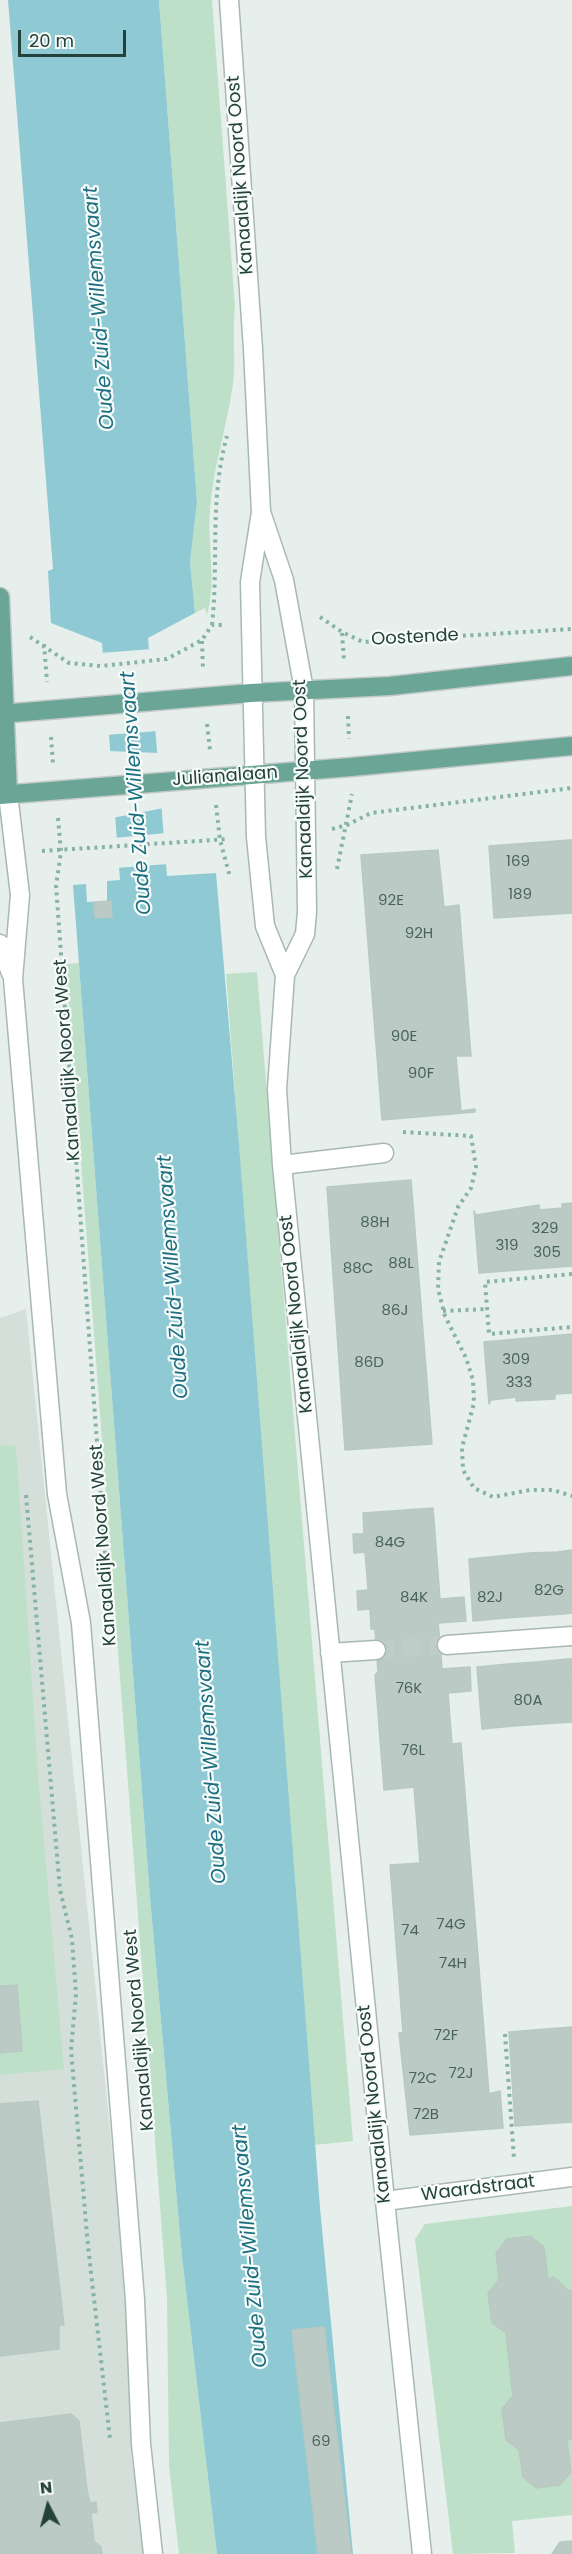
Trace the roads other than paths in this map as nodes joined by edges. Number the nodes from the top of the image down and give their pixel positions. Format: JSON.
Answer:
{"nodes":[{"id":1,"x":229,"y":0,"type":"edge"},
{"id":2,"x":261,"y":512,"type":"junction"},
{"id":3,"x":0,"y":597,"type":"edge"},
{"id":4,"x":572,"y":666,"type":"edge"},
{"id":5,"x":304,"y":690,"type":"junction"},
{"id":6,"x":251,"y":693,"type":"junction"},
{"id":7,"x":2,"y":714,"type":"edge"},
{"id":8,"x":572,"y":746,"type":"edge"},
{"id":9,"x":306,"y":771,"type":"junction"},
{"id":10,"x":253,"y":774,"type":"junction"},
{"id":11,"x":4,"y":794,"type":"edge"},
{"id":12,"x":0,"y":944,"type":"edge"},
{"id":13,"x":285,"y":975,"type":"junction"},
{"id":14,"x":13,"y":979,"type":"junction"},
{"id":15,"x":384,"y":1153,"type":"dead end"},
{"id":16,"x":282,"y":1165,"type":"junction"},
{"id":17,"x":572,"y":1636,"type":"edge"},
{"id":18,"x":447,"y":1645,"type":"tunnel mouth"},
{"id":19,"x":376,"y":1650,"type":"tunnel mouth"},
{"id":20,"x":330,"y":1653,"type":"junction"},
{"id":21,"x":572,"y":2177,"type":"edge"},
{"id":22,"x":385,"y":2201,"type":"junction"},
{"id":23,"x":153,"y":2554,"type":"edge"},
{"id":24,"x":422,"y":2554,"type":"edge"}],
"edges":[{"from":1,"to":2,"type":"street","name":"Kanaaldijk Noord Oost"},
{"from":2,"to":5,"type":"street","name":"Kanaaldijk Noord Oost"},
{"from":2,"to":6,"type":"street","name":"Kanaaldijk Noord Oost"},
{"from":3,"to":7,"type":"main road","name":"Kanaaldijk Noord West"},
{"from":4,"to":5,"type":"main road"},
{"from":5,"to":6,"type":"main road"},
{"from":5,"to":9,"type":"street","name":"Kanaaldijk Noord Oost"},
{"from":6,"to":7,"type":"main road"},
{"from":6,"to":10,"type":"street","name":"Kanaaldijk Noord Oost"},
{"from":7,"to":11,"type":"main road","name":"Kanaaldijk Noord West"},
{"from":8,"to":9,"type":"main road"},
{"from":9,"to":10,"type":"main road","name":"Julianalaan"},
{"from":9,"to":13,"type":"street","name":"Kanaaldijk Noord Oost"},
{"from":10,"to":11,"type":"main road","name":"Julianalaan"},
{"from":10,"to":13,"type":"street","name":"Kanaaldijk Noord Oost"},
{"from":11,"to":14,"type":"street","name":"Kanaaldijk Noord West"},
{"from":12,"to":14,"type":"street","name":"Kanaaldijk Noord West"},
{"from":13,"to":16,"type":"street","name":"Kanaaldijk Noord Oost"},
{"from":14,"to":23,"type":"street","name":"Kanaaldijk Noord West"},
{"from":15,"to":16,"type":"street"},
{"from":16,"to":20,"type":"street","name":"Kanaaldijk Noord Oost"},
{"from":17,"to":18,"type":"street"},
{"from":19,"to":20,"type":"street"},
{"from":20,"to":22,"type":"street","name":"Kanaaldijk Noord Oost"},
{"from":21,"to":22,"type":"street","name":"Waardstraat"},
{"from":22,"to":24,"type":"street","name":"Kanaaldijk Noord Oost"}]}
